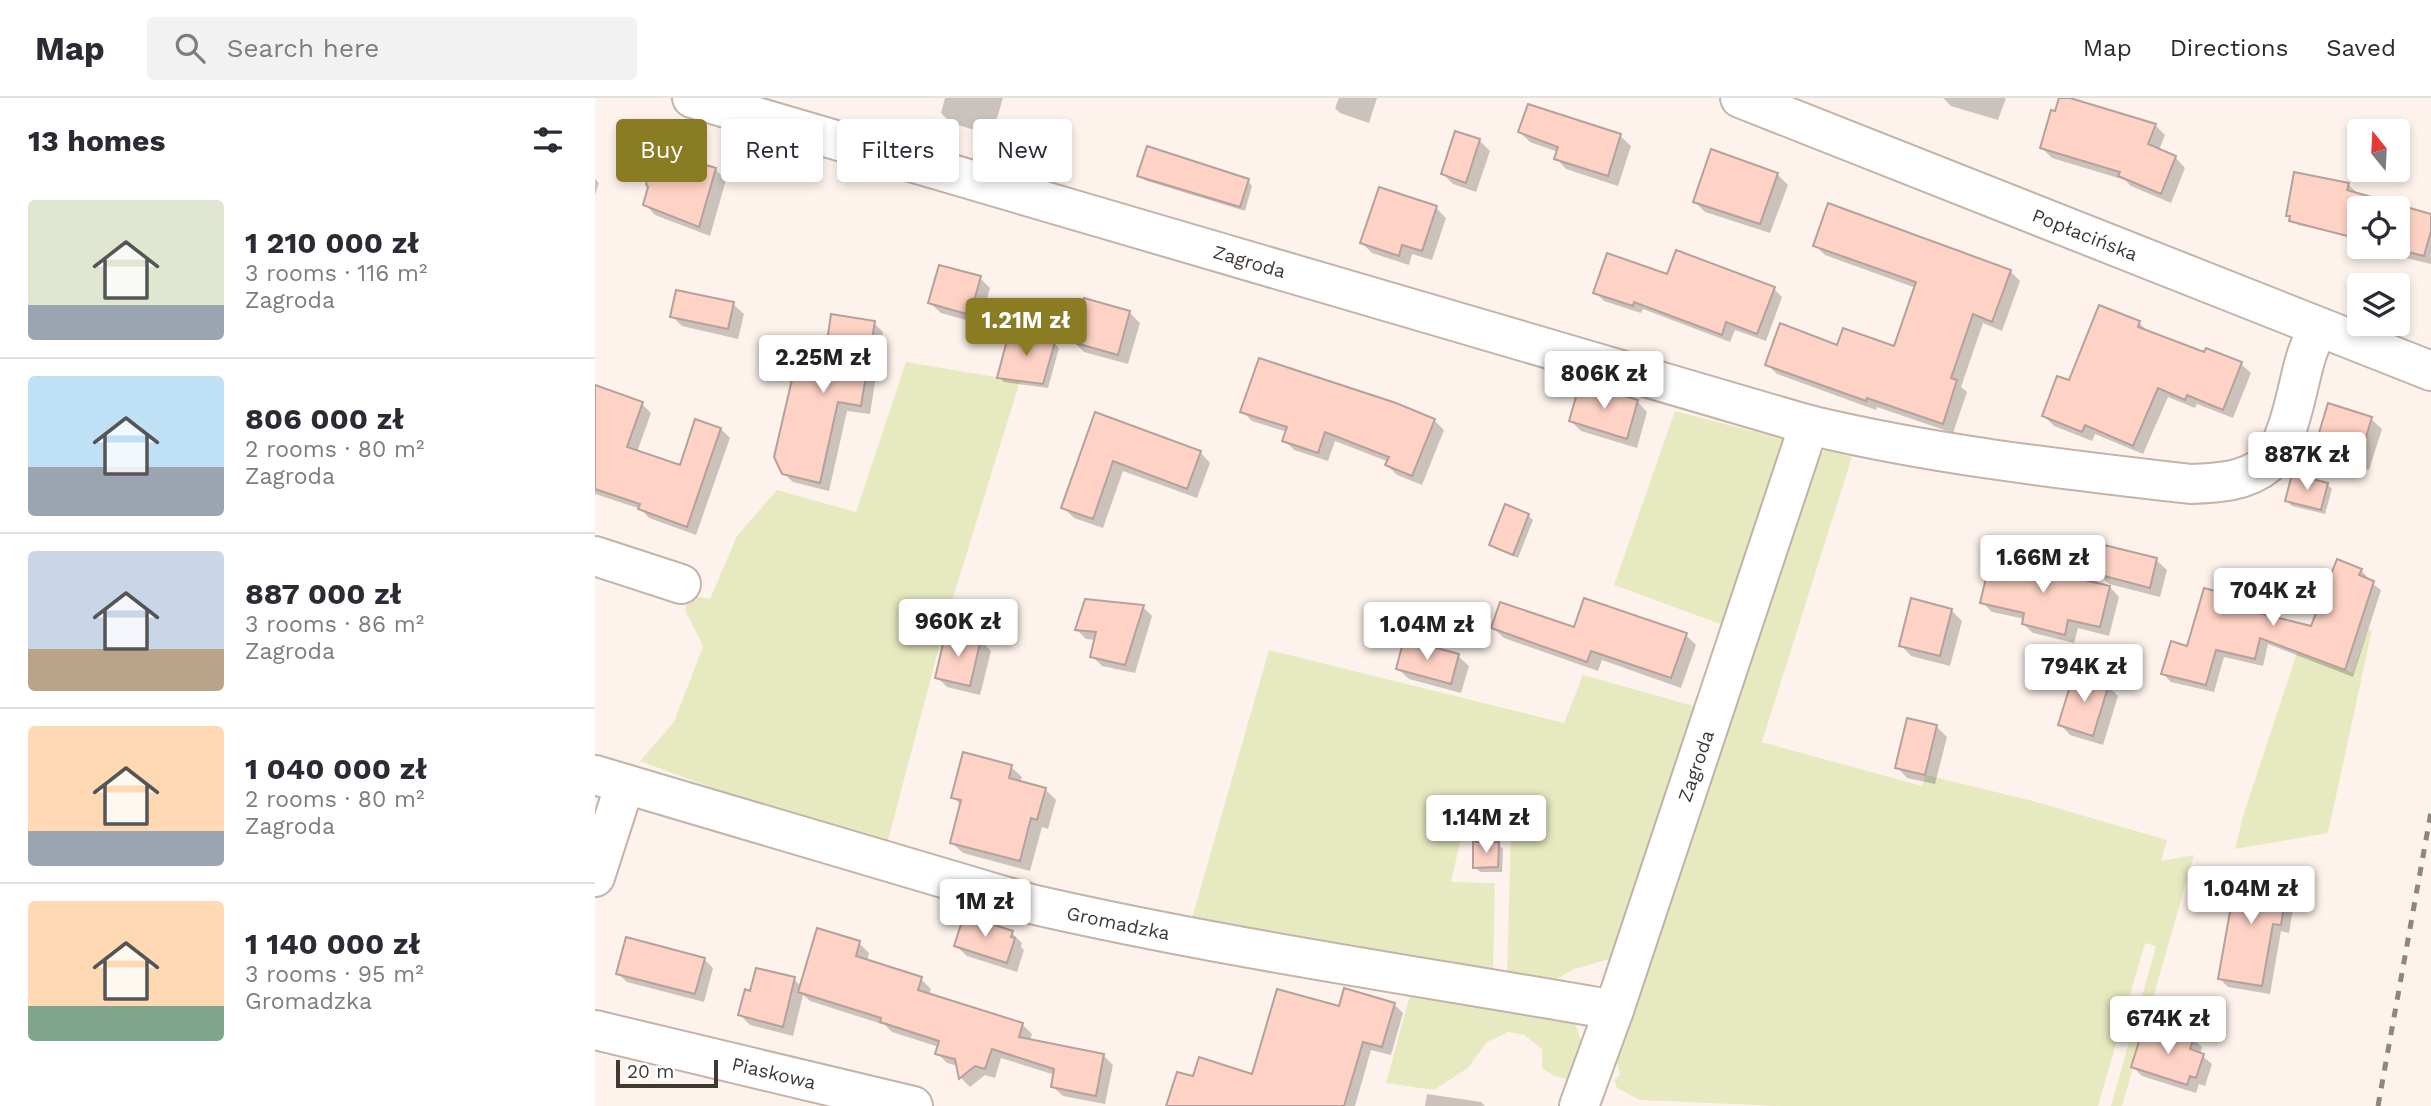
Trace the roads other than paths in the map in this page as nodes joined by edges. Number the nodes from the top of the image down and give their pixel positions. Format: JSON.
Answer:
{"nodes":[{"id":1,"x":692,"y":98,"type":"edge"},
{"id":2,"x":1739,"y":98,"type":"edge"},
{"id":3,"x":2318,"y":327,"type":"junction"},
{"id":4,"x":2431,"y":371,"type":"edge"},
{"id":5,"x":1809,"y":425,"type":"junction"},
{"id":6,"x":595,"y":556,"type":"edge"},
{"id":7,"x":681,"y":584,"type":"dead end"},
{"id":8,"x":610,"y":779,"type":"edge"},
{"id":9,"x":595,"y":877,"type":"edge"},
{"id":10,"x":1614,"y":1010,"type":"junction"},
{"id":11,"x":595,"y":1030,"type":"edge"},
{"id":12,"x":913,"y":1106,"type":"edge"},
{"id":13,"x":1579,"y":1106,"type":"edge"}],
"edges":[{"from":1,"to":5,"type":"street","name":"Zagroda"},
{"from":2,"to":3,"type":"street","name":"Popłacińska"},
{"from":3,"to":4,"type":"street","name":"Popłacińska"},
{"from":3,"to":5,"type":"street","name":"Zagroda"},
{"from":5,"to":10,"type":"street","name":"Zagroda"},
{"from":6,"to":7,"type":"street"},
{"from":8,"to":9,"type":"street"},
{"from":8,"to":10,"type":"street","name":"Gromadzka"},
{"from":10,"to":13,"type":"street","name":"Zagroda"},
{"from":11,"to":12,"type":"street","name":"Piaskowa"}]}
